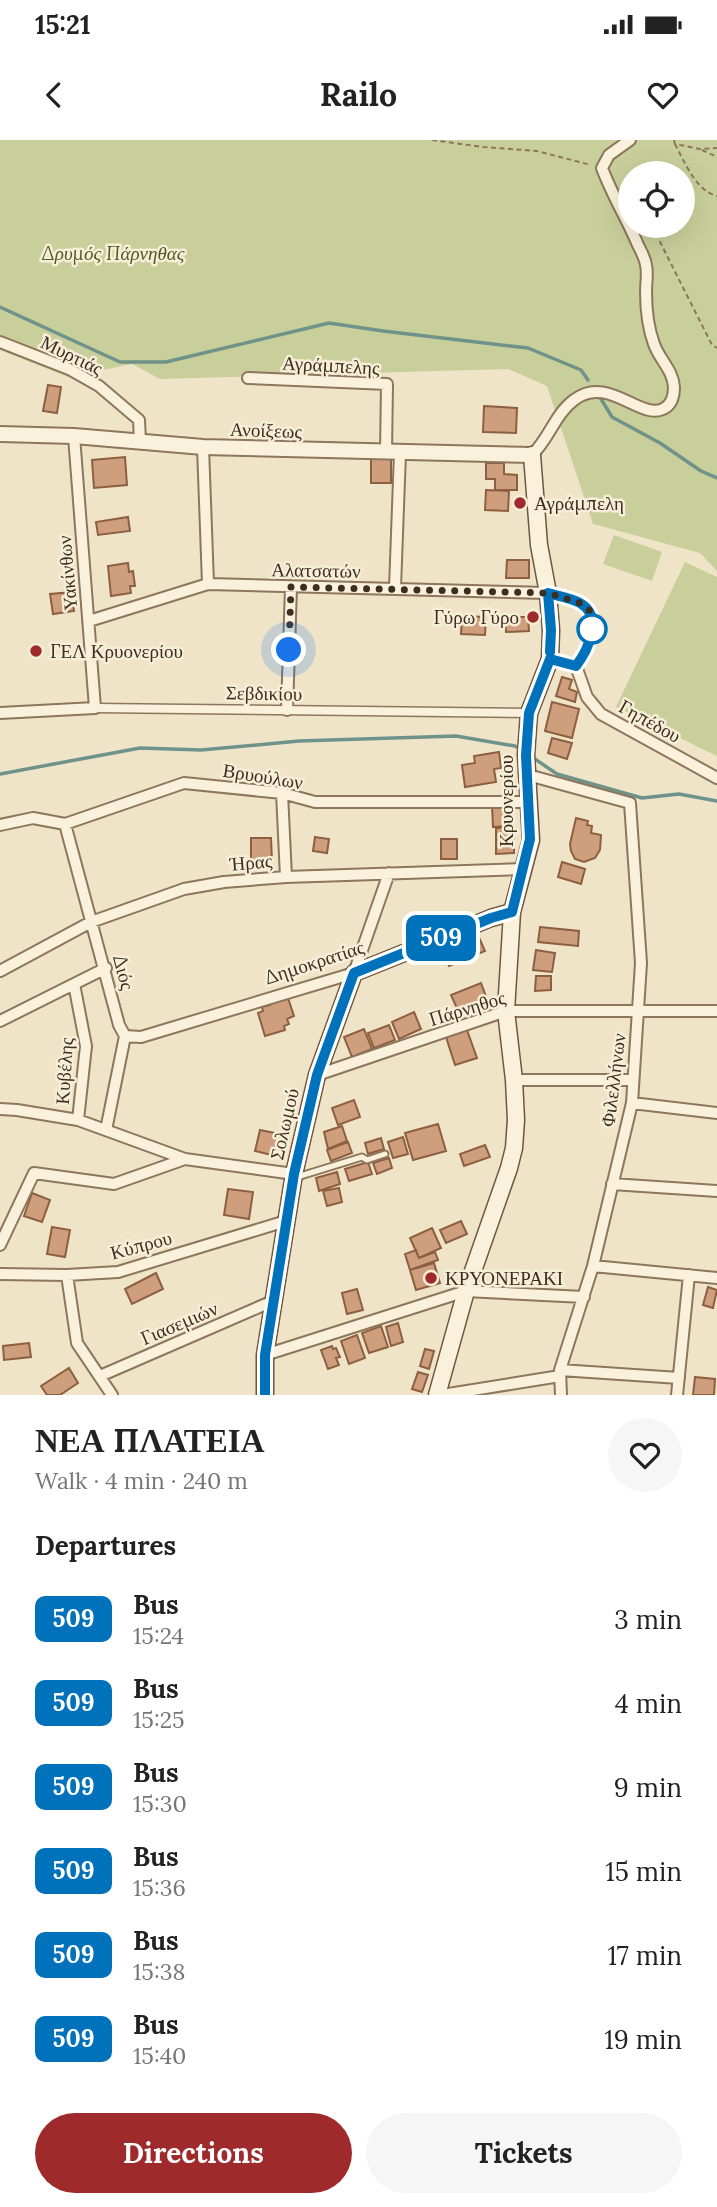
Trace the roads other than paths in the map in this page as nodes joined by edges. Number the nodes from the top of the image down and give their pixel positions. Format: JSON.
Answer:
{"nodes":[{"id":1,"x":630,"y":140,"type":"edge"},
{"id":2,"x":0,"y":342,"type":"edge"},
{"id":3,"x":248,"y":378,"type":"dead end"},
{"id":4,"x":0,"y":434,"type":"edge"},
{"id":5,"x":74,"y":436,"type":"junction"},
{"id":6,"x":140,"y":442,"type":"junction"},
{"id":7,"x":203,"y":447,"type":"junction"},
{"id":8,"x":393,"y":453,"type":"junction"},
{"id":9,"x":532,"y":454,"type":"junction"},
{"id":10,"x":208,"y":584,"type":"junction"},
{"id":11,"x":291,"y":587,"type":"junction"},
{"id":12,"x":395,"y":588,"type":"junction"},
{"id":13,"x":548,"y":593,"type":"junction"},
{"id":14,"x":89,"y":621,"type":"junction"},
{"id":15,"x":550,"y":659,"type":"junction"},
{"id":16,"x":576,"y":666,"type":"junction"},
{"id":17,"x":95,"y":708,"type":"junction"},
{"id":18,"x":287,"y":710,"type":"junction"},
{"id":19,"x":0,"y":713,"type":"edge"},
{"id":20,"x":529,"y":713,"type":"junction"},
{"id":21,"x":528,"y":775,"type":"junction"},
{"id":22,"x":717,"y":778,"type":"edge"},
{"id":23,"x":282,"y":793,"type":"junction"},
{"id":24,"x":529,"y":802,"type":"junction"},
{"id":25,"x":65,"y":824,"type":"junction"},
{"id":26,"x":0,"y":825,"type":"edge"},
{"id":27,"x":523,"y":869,"type":"junction"},
{"id":28,"x":389,"y":873,"type":"junction"},
{"id":29,"x":286,"y":877,"type":"junction"},
{"id":30,"x":512,"y":912,"type":"junction"},
{"id":31,"x":91,"y":922,"type":"junction"},
{"id":32,"x":106,"y":968,"type":"junction"},
{"id":33,"x":0,"y":971,"type":"edge"},
{"id":34,"x":354,"y":973,"type":"junction"},
{"id":35,"x":74,"y":984,"type":"junction"},
{"id":36,"x":639,"y":1010,"type":"junction"},
{"id":37,"x":506,"y":1011,"type":"junction"},
{"id":38,"x":717,"y":1011,"type":"edge"},
{"id":39,"x":0,"y":1021,"type":"edge"},
{"id":40,"x":124,"y":1036,"type":"junction"},
{"id":41,"x":317,"y":1075,"type":"junction"},
{"id":42,"x":514,"y":1080,"type":"junction"},
{"id":43,"x":633,"y":1080,"type":"junction"},
{"id":44,"x":632,"y":1103,"type":"junction"},
{"id":45,"x":0,"y":1109,"type":"edge"},
{"id":46,"x":717,"y":1113,"type":"edge"},
{"id":47,"x":78,"y":1120,"type":"junction"},
{"id":48,"x":106,"y":1130,"type":"junction"},
{"id":49,"x":385,"y":1154,"type":"dead end"},
{"id":50,"x":185,"y":1159,"type":"junction"},
{"id":51,"x":294,"y":1176,"type":"junction"},
{"id":52,"x":612,"y":1184,"type":"junction"},
{"id":53,"x":717,"y":1191,"type":"edge"},
{"id":54,"x":286,"y":1221,"type":"junction"},
{"id":55,"x":0,"y":1245,"type":"edge"},
{"id":56,"x":593,"y":1266,"type":"junction"},
{"id":57,"x":0,"y":1274,"type":"edge"},
{"id":58,"x":67,"y":1275,"type":"junction"},
{"id":59,"x":689,"y":1275,"type":"junction"},
{"id":60,"x":717,"y":1278,"type":"edge"},
{"id":61,"x":466,"y":1291,"type":"junction"},
{"id":62,"x":584,"y":1297,"type":"junction"},
{"id":63,"x":273,"y":1301,"type":"junction"},
{"id":64,"x":265,"y":1355,"type":"junction"},
{"id":65,"x":560,"y":1373,"type":"junction"},
{"id":66,"x":100,"y":1376,"type":"junction"},
{"id":67,"x":679,"y":1378,"type":"junction"},
{"id":68,"x":112,"y":1395,"type":"edge"},
{"id":69,"x":265,"y":1395,"type":"edge"},
{"id":70,"x":440,"y":1395,"type":"edge"},
{"id":71,"x":561,"y":1395,"type":"edge"},
{"id":72,"x":677,"y":1395,"type":"edge"}],
"edges":[{"from":1,"to":9,"type":"street"},
{"from":2,"to":6,"type":"street","name":"Μυρτιάς"},
{"from":3,"to":8,"type":"street","name":"Αγράμπελης"},
{"from":4,"to":5,"type":"street","name":"Ανοίξεως"},
{"from":5,"to":6,"type":"street","name":"Ανοίξεως"},
{"from":5,"to":14,"type":"street","name":"Υακίνθων"},
{"from":6,"to":7,"type":"street","name":"Ανοίξεως"},
{"from":7,"to":8,"type":"street","name":"Ανοίξεως"},
{"from":7,"to":10,"type":"street"},
{"from":8,"to":9,"type":"street","name":"Ανοίξεως"},
{"from":8,"to":12,"type":"street","name":"Αγράμπελης"},
{"from":9,"to":13,"type":"main road","name":"Κρυονερίου"},
{"from":10,"to":11,"type":"street","name":"Αλατσατών"},
{"from":10,"to":14,"type":"street","name":"Αλατσατών"},
{"from":11,"to":12,"type":"street","name":"Αλατσατών"},
{"from":11,"to":18,"type":"street"},
{"from":12,"to":13,"type":"street","name":"Αλατσατών"},
{"from":13,"to":15,"type":"main road","name":"Κρυονερίου"},
{"from":13,"to":16,"type":"street","name":"Αλατσατών"},
{"from":14,"to":17,"type":"street","name":"Υακίνθων"},
{"from":15,"to":16,"type":"street"},
{"from":15,"to":20,"type":"main road","name":"Κρυονερίου"},
{"from":16,"to":22,"type":"street","name":"Γηπέδου"},
{"from":17,"to":18,"type":"street","name":"Σεβδικίου"},
{"from":17,"to":19,"type":"street","name":"Σεβδικίου"},
{"from":18,"to":20,"type":"street","name":"Σεβδικίου"},
{"from":20,"to":21,"type":"main road","name":"Κρυονερίου"},
{"from":21,"to":24,"type":"main road","name":"Κρυονερίου"},
{"from":21,"to":36,"type":"street","name":"Φιλελλήνων"},
{"from":23,"to":24,"type":"street","name":"Βρυούλων"},
{"from":23,"to":25,"type":"street","name":"Βρυούλων"},
{"from":23,"to":29,"type":"street"},
{"from":24,"to":27,"type":"main road","name":"Κρυονερίου"},
{"from":25,"to":26,"type":"street","name":"Βρυούλων"},
{"from":25,"to":31,"type":"street","name":"Διός"},
{"from":27,"to":28,"type":"street","name":"Ήρας"},
{"from":27,"to":30,"type":"main road","name":"Κρυονερίου"},
{"from":28,"to":29,"type":"street","name":"Ήρας"},
{"from":28,"to":34,"type":"street","name":"Σολωμού"},
{"from":29,"to":31,"type":"street","name":"Ήρας"},
{"from":30,"to":34,"type":"main road","name":"Δημοκρατίας"},
{"from":30,"to":37,"type":"main road","name":"Κρυονερίου"},
{"from":31,"to":32,"type":"street","name":"Διός"},
{"from":31,"to":33,"type":"street","name":"Ήρας"},
{"from":32,"to":35,"type":"street"},
{"from":32,"to":40,"type":"street","name":"Διός"},
{"from":34,"to":40,"type":"street","name":"Δημοκρατίας"},
{"from":34,"to":41,"type":"main road","name":"Σολωμού"},
{"from":35,"to":39,"type":"street"},
{"from":35,"to":47,"type":"street","name":"Κυβέλης"},
{"from":36,"to":37,"type":"street","name":"Πάρνηθος"},
{"from":36,"to":38,"type":"street","name":"Πάρνηθος"},
{"from":36,"to":43,"type":"street","name":"Φιλελλήνων"},
{"from":37,"to":41,"type":"street","name":"Πάρνηθος"},
{"from":37,"to":42,"type":"main road","name":"Κρυονερίου"},
{"from":40,"to":48,"type":"street","name":"Διός"},
{"from":41,"to":51,"type":"main road","name":"Σολωμού"},
{"from":42,"to":43,"type":"street"},
{"from":42,"to":61,"type":"main road","name":"Κρυονερίου"},
{"from":43,"to":44,"type":"street","name":"Φιλελλήνων"},
{"from":44,"to":46,"type":"street"},
{"from":44,"to":52,"type":"street","name":"Φιλελλήνων"},
{"from":45,"to":47,"type":"street"},
{"from":47,"to":48,"type":"street"},
{"from":48,"to":50,"type":"street"},
{"from":49,"to":51,"type":"lane"},
{"from":50,"to":51,"type":"street"},
{"from":50,"to":55,"type":"street"},
{"from":51,"to":54,"type":"main road","name":"Σολωμού"},
{"from":52,"to":53,"type":"street"},
{"from":52,"to":56,"type":"street","name":"Φιλελλήνων"},
{"from":54,"to":58,"type":"street","name":"Κύπρου"},
{"from":54,"to":63,"type":"main road","name":"Σολωμού"},
{"from":56,"to":59,"type":"street"},
{"from":56,"to":62,"type":"street","name":"Φιλελλήνων"},
{"from":57,"to":58,"type":"street","name":"Κύπρου"},
{"from":58,"to":66,"type":"street"},
{"from":59,"to":60,"type":"street"},
{"from":59,"to":67,"type":"street"},
{"from":61,"to":62,"type":"street"},
{"from":61,"to":64,"type":"street"},
{"from":61,"to":70,"type":"main road","name":"Κρυονερίου"},
{"from":62,"to":65,"type":"street","name":"Φιλελλήνων"},
{"from":63,"to":64,"type":"main road","name":"Σολωμού"},
{"from":63,"to":66,"type":"street","name":"Γιασεμιών"},
{"from":64,"to":69,"type":"main road","name":"Σολωμού"},
{"from":65,"to":67,"type":"street"},
{"from":65,"to":70,"type":"street"},
{"from":65,"to":71,"type":"street","name":"Φιλελλήνων"},
{"from":66,"to":68,"type":"street"},
{"from":67,"to":72,"type":"street"}]}
